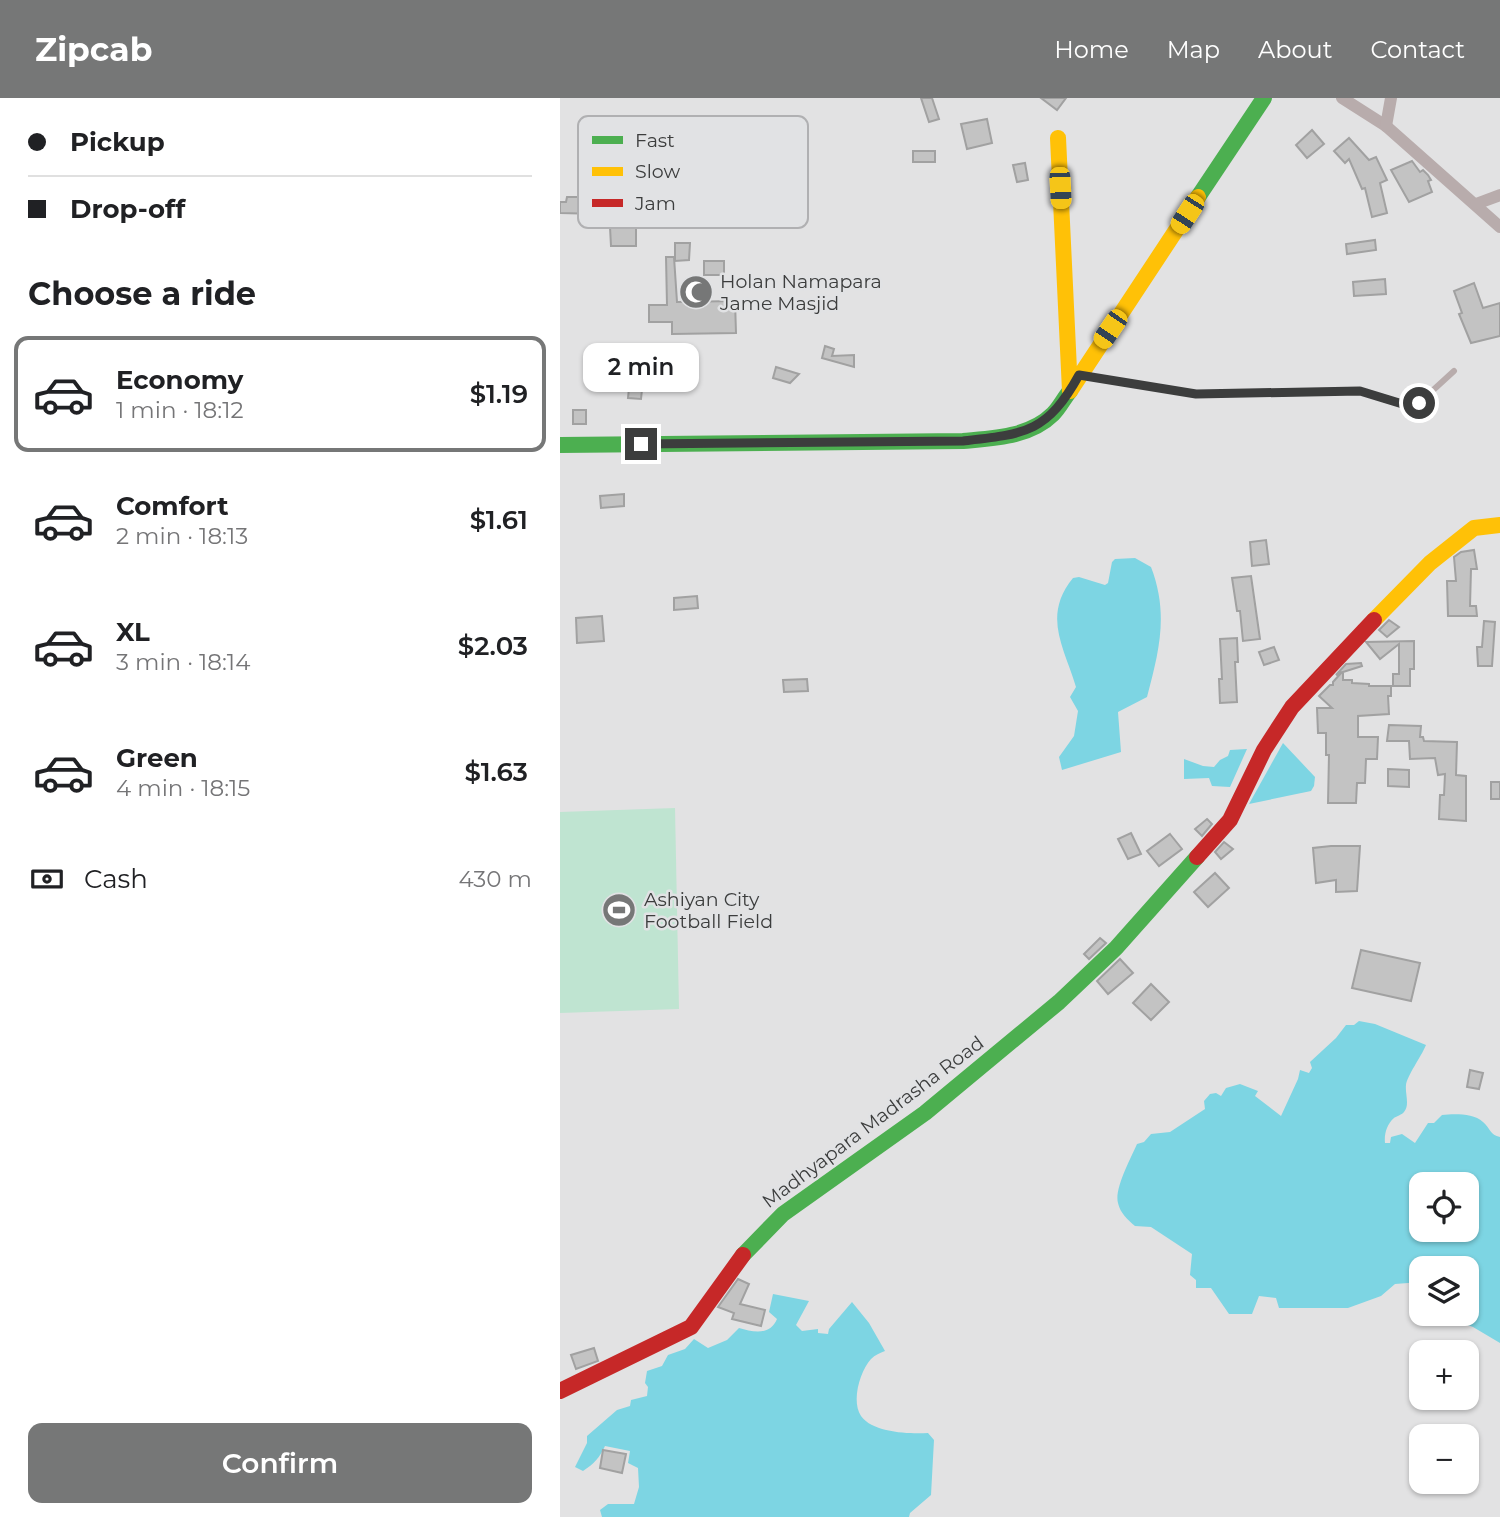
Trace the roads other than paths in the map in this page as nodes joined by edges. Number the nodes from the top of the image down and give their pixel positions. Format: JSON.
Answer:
{"nodes":[{"id":1,"x":1264,"y":98,"type":"edge"},
{"id":2,"x":1342,"y":98,"type":"edge"},
{"id":3,"x":1391,"y":98,"type":"edge"},
{"id":4,"x":1386,"y":126,"type":"junction"},
{"id":5,"x":1058,"y":138,"type":"dead end"},
{"id":6,"x":1500,"y":195,"type":"edge"},
{"id":7,"x":1476,"y":204,"type":"junction"},
{"id":8,"x":1500,"y":227,"type":"edge"},
{"id":9,"x":1454,"y":371,"type":"dead end"},
{"id":10,"x":1079,"y":375,"type":"junction"},
{"id":11,"x":1070,"y":391,"type":"junction"},
{"id":12,"x":560,"y":445,"type":"edge"},
{"id":13,"x":1500,"y":525,"type":"edge"},
{"id":14,"x":560,"y":1391,"type":"edge"}],
"edges":[{"from":1,"to":10,"type":"street"},
{"from":2,"to":4,"type":"street"},
{"from":3,"to":4,"type":"street"},
{"from":4,"to":7,"type":"street"},
{"from":5,"to":11,"type":"street"},
{"from":6,"to":7,"type":"street"},
{"from":7,"to":8,"type":"street"},
{"from":9,"to":10,"type":"lane"},
{"from":10,"to":11,"type":"street"},
{"from":11,"to":12,"type":"street"},
{"from":13,"to":14,"type":"street","name":"Madhyapara Madrasha Road"}]}
